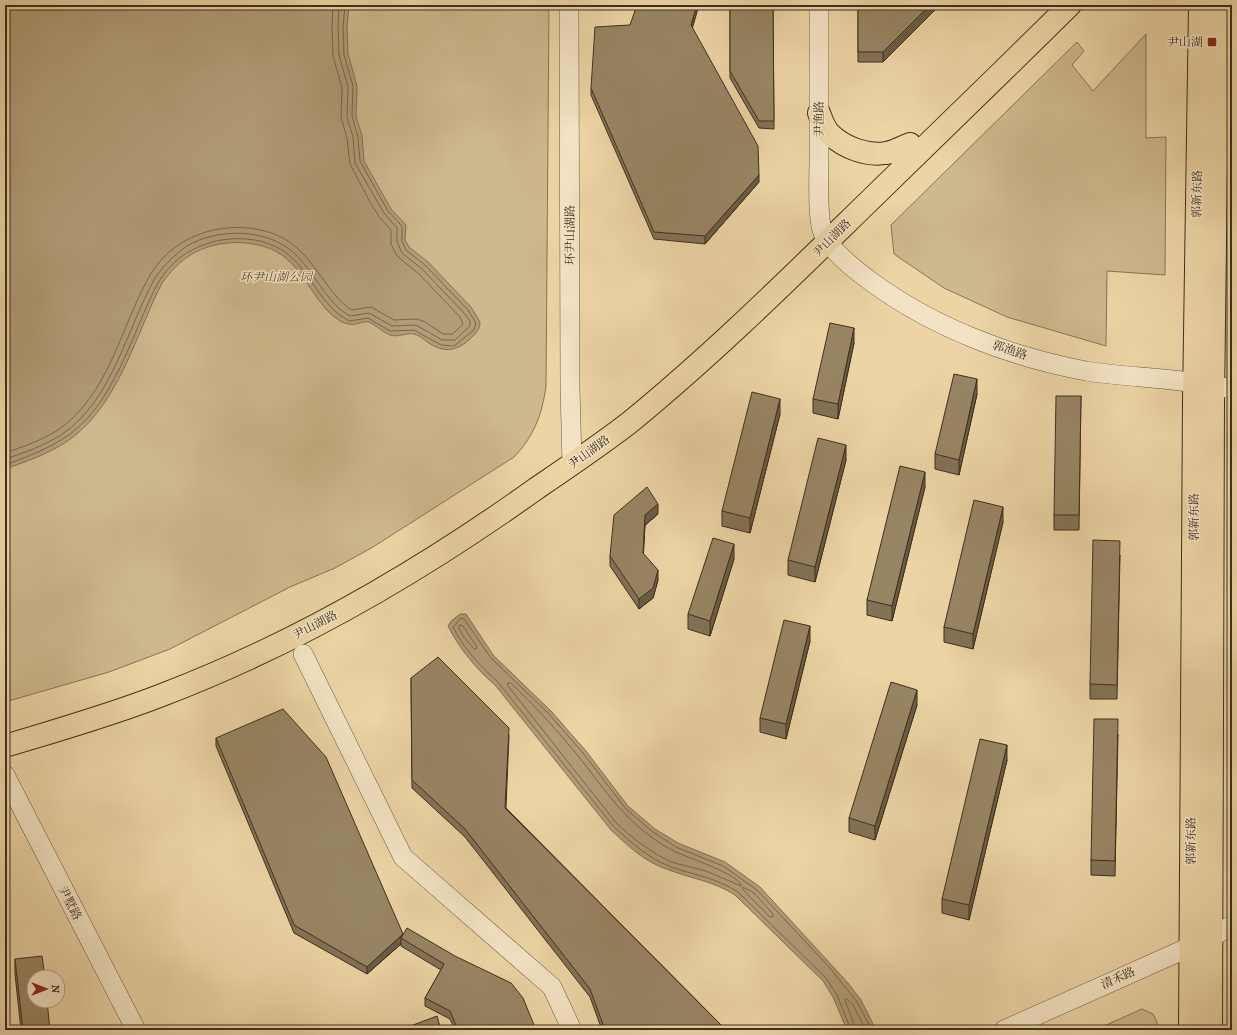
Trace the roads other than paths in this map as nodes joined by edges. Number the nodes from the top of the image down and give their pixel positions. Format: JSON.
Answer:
{"nodes":[{"id":1,"x":569,"y":5,"type":"edge"},
{"id":2,"x":819,"y":5,"type":"edge"},
{"id":3,"x":1051,"y":5,"type":"edge"},
{"id":4,"x":1070,"y":5,"type":"edge"},
{"id":5,"x":1183,"y":5,"type":"edge"},
{"id":6,"x":1200,"y":5,"type":"edge"},
{"id":7,"x":1218,"y":5,"type":"edge"},
{"id":8,"x":1199,"y":43,"type":"junction"},
{"id":9,"x":819,"y":113,"type":"junction"},
{"id":10,"x":910,"y":144,"type":"junction"},
{"id":11,"x":825,"y":237,"type":"junction"},
{"id":12,"x":1213,"y":386,"type":"edge"},
{"id":13,"x":572,"y":458,"type":"junction"},
{"id":14,"x":303,"y":654,"type":"dead end"},
{"id":15,"x":62,"y":723,"type":"junction"},
{"id":16,"x":5,"y":733,"type":"edge"},
{"id":17,"x":5,"y":746,"type":"edge"},
{"id":18,"x":5,"y":775,"type":"edge"},
{"id":19,"x":1232,"y":925,"type":"edge"},
{"id":20,"x":1212,"y":937,"type":"junction"},
{"id":21,"x":1191,"y":946,"type":"junction"},
{"id":22,"x":136,"y":1030,"type":"edge"},
{"id":23,"x":572,"y":1030,"type":"edge"},
{"id":24,"x":1004,"y":1030,"type":"edge"},
{"id":25,"x":1190,"y":1030,"type":"edge"},
{"id":26,"x":1211,"y":1030,"type":"edge"}],
"edges":[{"from":1,"to":13,"type":"street","name":"环尹山湖路"},
{"from":2,"to":9,"type":"street","name":"尹渔路"},
{"from":3,"to":10,"type":"main road","name":"尹山湖路"},
{"from":4,"to":11,"type":"main road","name":"尹山湖路"},
{"from":5,"to":8,"type":"main road"},
{"from":6,"to":8,"type":"main road","name":"郭新东路"},
{"from":7,"to":12,"type":"main road","name":"郭新东路"},
{"from":8,"to":12,"type":"main road","name":"郭新东路"},
{"from":9,"to":10,"type":"main road"},
{"from":9,"to":11,"type":"street","name":"尹渔路"},
{"from":10,"to":11,"type":"main road","name":"尹山湖路"},
{"from":11,"to":12,"type":"street","name":"郭渔路"},
{"from":11,"to":13,"type":"main road","name":"尹山湖路"},
{"from":12,"to":20,"type":"main road","name":"郭新东路"},
{"from":12,"to":21,"type":"main road","name":"郭新东路"},
{"from":13,"to":15,"type":"main road","name":"尹山湖路"},
{"from":14,"to":23,"type":"street"},
{"from":15,"to":16,"type":"main road","name":"尹山湖路"},
{"from":15,"to":17,"type":"main road","name":"尹山湖路"},
{"from":18,"to":22,"type":"street","name":"尹墅路"},
{"from":19,"to":20,"type":"street","name":"清禾路"},
{"from":20,"to":21,"type":"street","name":"清禾路"},
{"from":20,"to":26,"type":"main road","name":"郭新东路"},
{"from":21,"to":24,"type":"street","name":"清禾路"},
{"from":21,"to":25,"type":"main road","name":"郭新东路"}]}
